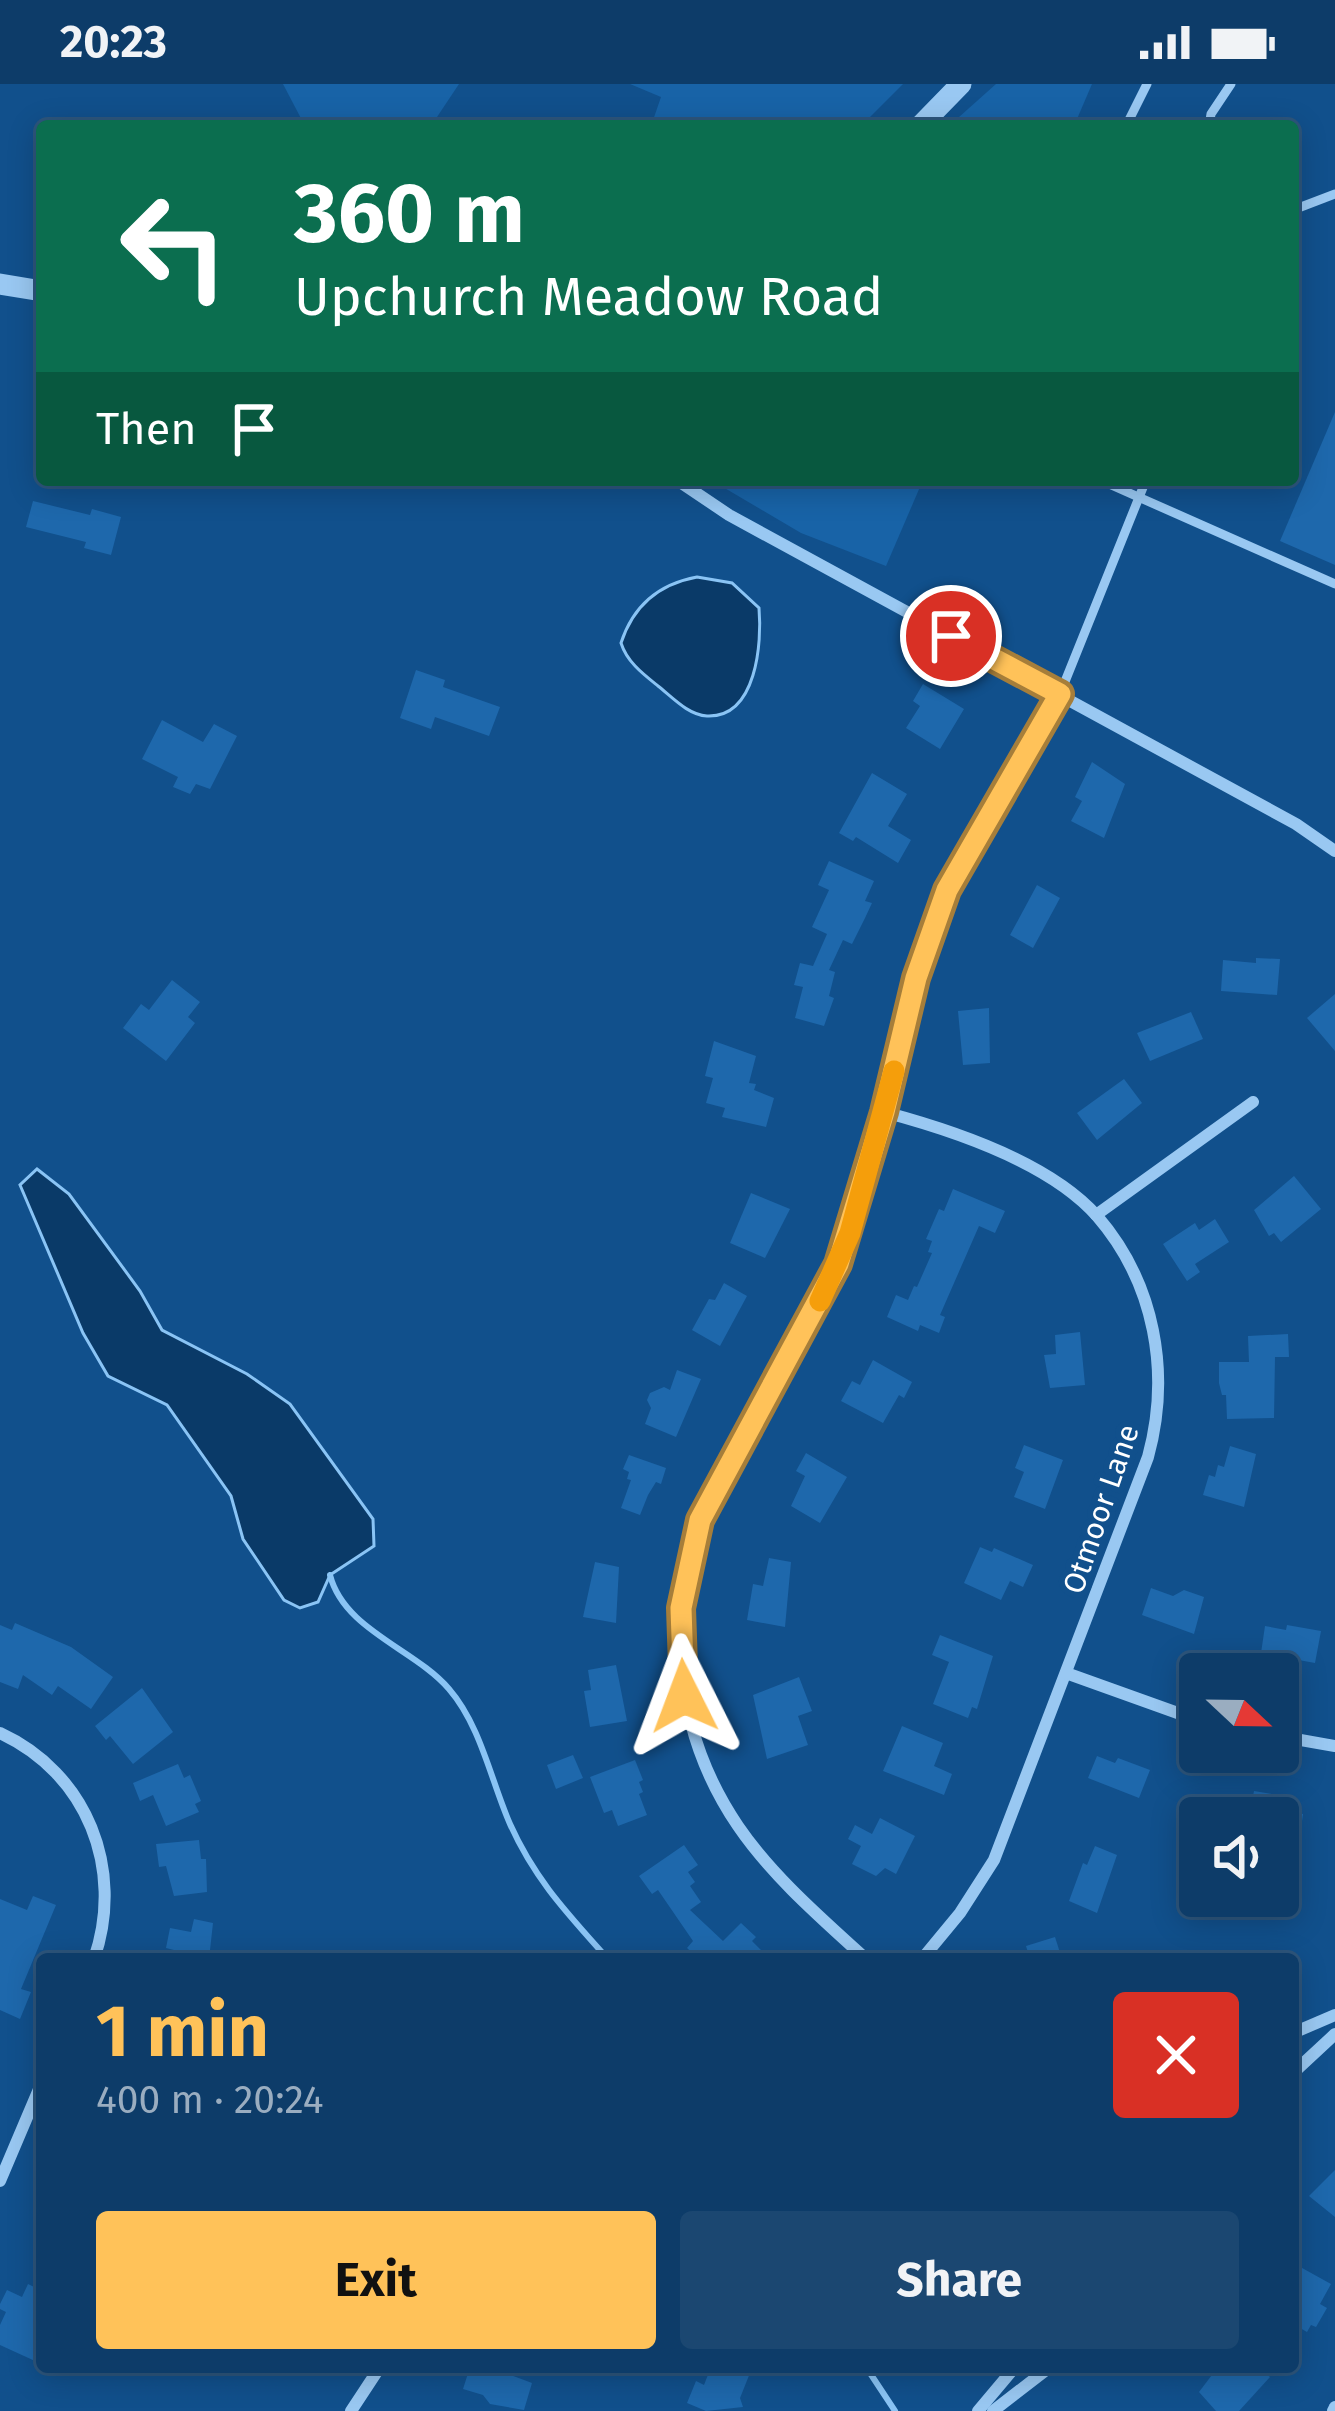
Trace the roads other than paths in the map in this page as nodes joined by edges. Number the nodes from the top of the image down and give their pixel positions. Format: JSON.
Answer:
{"nodes":[{"id":1,"x":961,"y":84,"type":"edge"},
{"id":2,"x":1147,"y":84,"type":"edge"},
{"id":3,"x":1231,"y":84,"type":"edge"},
{"id":4,"x":926,"y":120,"type":"edge"},
{"id":5,"x":1129,"y":120,"type":"edge"},
{"id":6,"x":1210,"y":120,"type":"edge"},
{"id":7,"x":1335,"y":194,"type":"edge"},
{"id":8,"x":1299,"y":208,"type":"edge"},
{"id":9,"x":0,"y":284,"type":"edge"},
{"id":10,"x":36,"y":290,"type":"edge"},
{"id":11,"x":686,"y":486,"type":"edge"},
{"id":12,"x":1113,"y":486,"type":"edge"},
{"id":13,"x":1143,"y":486,"type":"edge"},
{"id":14,"x":1138,"y":498,"type":"junction"},
{"id":15,"x":1335,"y":584,"type":"edge"},
{"id":16,"x":1060,"y":694,"type":"junction"},
{"id":17,"x":1335,"y":851,"type":"edge"},
{"id":18,"x":1253,"y":1102,"type":"dead end"},
{"id":19,"x":884,"y":1112,"type":"junction"},
{"id":20,"x":1096,"y":1215,"type":"junction"},
{"id":21,"x":1066,"y":1673,"type":"junction"},
{"id":22,"x":1179,"y":1713,"type":"edge"},
{"id":23,"x":0,"y":1733,"type":"edge"},
{"id":24,"x":1299,"y":1740,"type":"edge"},
{"id":25,"x":1335,"y":1746,"type":"edge"},
{"id":26,"x":96,"y":1953,"type":"edge"},
{"id":27,"x":860,"y":1953,"type":"edge"},
{"id":28,"x":927,"y":1953,"type":"edge"},
{"id":29,"x":1335,"y":2015,"type":"edge"},
{"id":30,"x":1299,"y":2030,"type":"edge"},
{"id":31,"x":1335,"y":2034,"type":"edge"},
{"id":32,"x":1299,"y":2067,"type":"edge"},
{"id":33,"x":36,"y":2096,"type":"edge"},
{"id":34,"x":0,"y":2181,"type":"edge"},
{"id":35,"x":376,"y":2373,"type":"edge"},
{"id":36,"x":1010,"y":2373,"type":"edge"},
{"id":37,"x":1042,"y":2373,"type":"edge"},
{"id":38,"x":351,"y":2411,"type":"edge"},
{"id":39,"x":977,"y":2411,"type":"edge"},
{"id":40,"x":993,"y":2411,"type":"edge"}],
"edges":[{"from":1,"to":4,"type":"street"},
{"from":2,"to":5,"type":"lane"},
{"from":3,"to":6,"type":"lane"},
{"from":7,"to":8,"type":"lane"},
{"from":9,"to":10,"type":"street"},
{"from":11,"to":16,"type":"street"},
{"from":12,"to":14,"type":"lane"},
{"from":13,"to":14,"type":"lane"},
{"from":14,"to":15,"type":"lane"},
{"from":14,"to":16,"type":"lane"},
{"from":16,"to":17,"type":"street"},
{"from":16,"to":19,"type":"street"},
{"from":18,"to":20,"type":"street"},
{"from":19,"to":20,"type":"street","name":"Otmoor Lane"},
{"from":19,"to":27,"type":"street"},
{"from":20,"to":21,"type":"street","name":"Otmoor Lane"},
{"from":21,"to":22,"type":"street"},
{"from":21,"to":28,"type":"street","name":"Otmoor Lane"},
{"from":23,"to":26,"type":"street"},
{"from":24,"to":25,"type":"street"},
{"from":29,"to":30,"type":"street"},
{"from":31,"to":32,"type":"street"},
{"from":33,"to":34,"type":"street"},
{"from":35,"to":38,"type":"street"},
{"from":36,"to":39,"type":"street"},
{"from":37,"to":40,"type":"street"}]}
